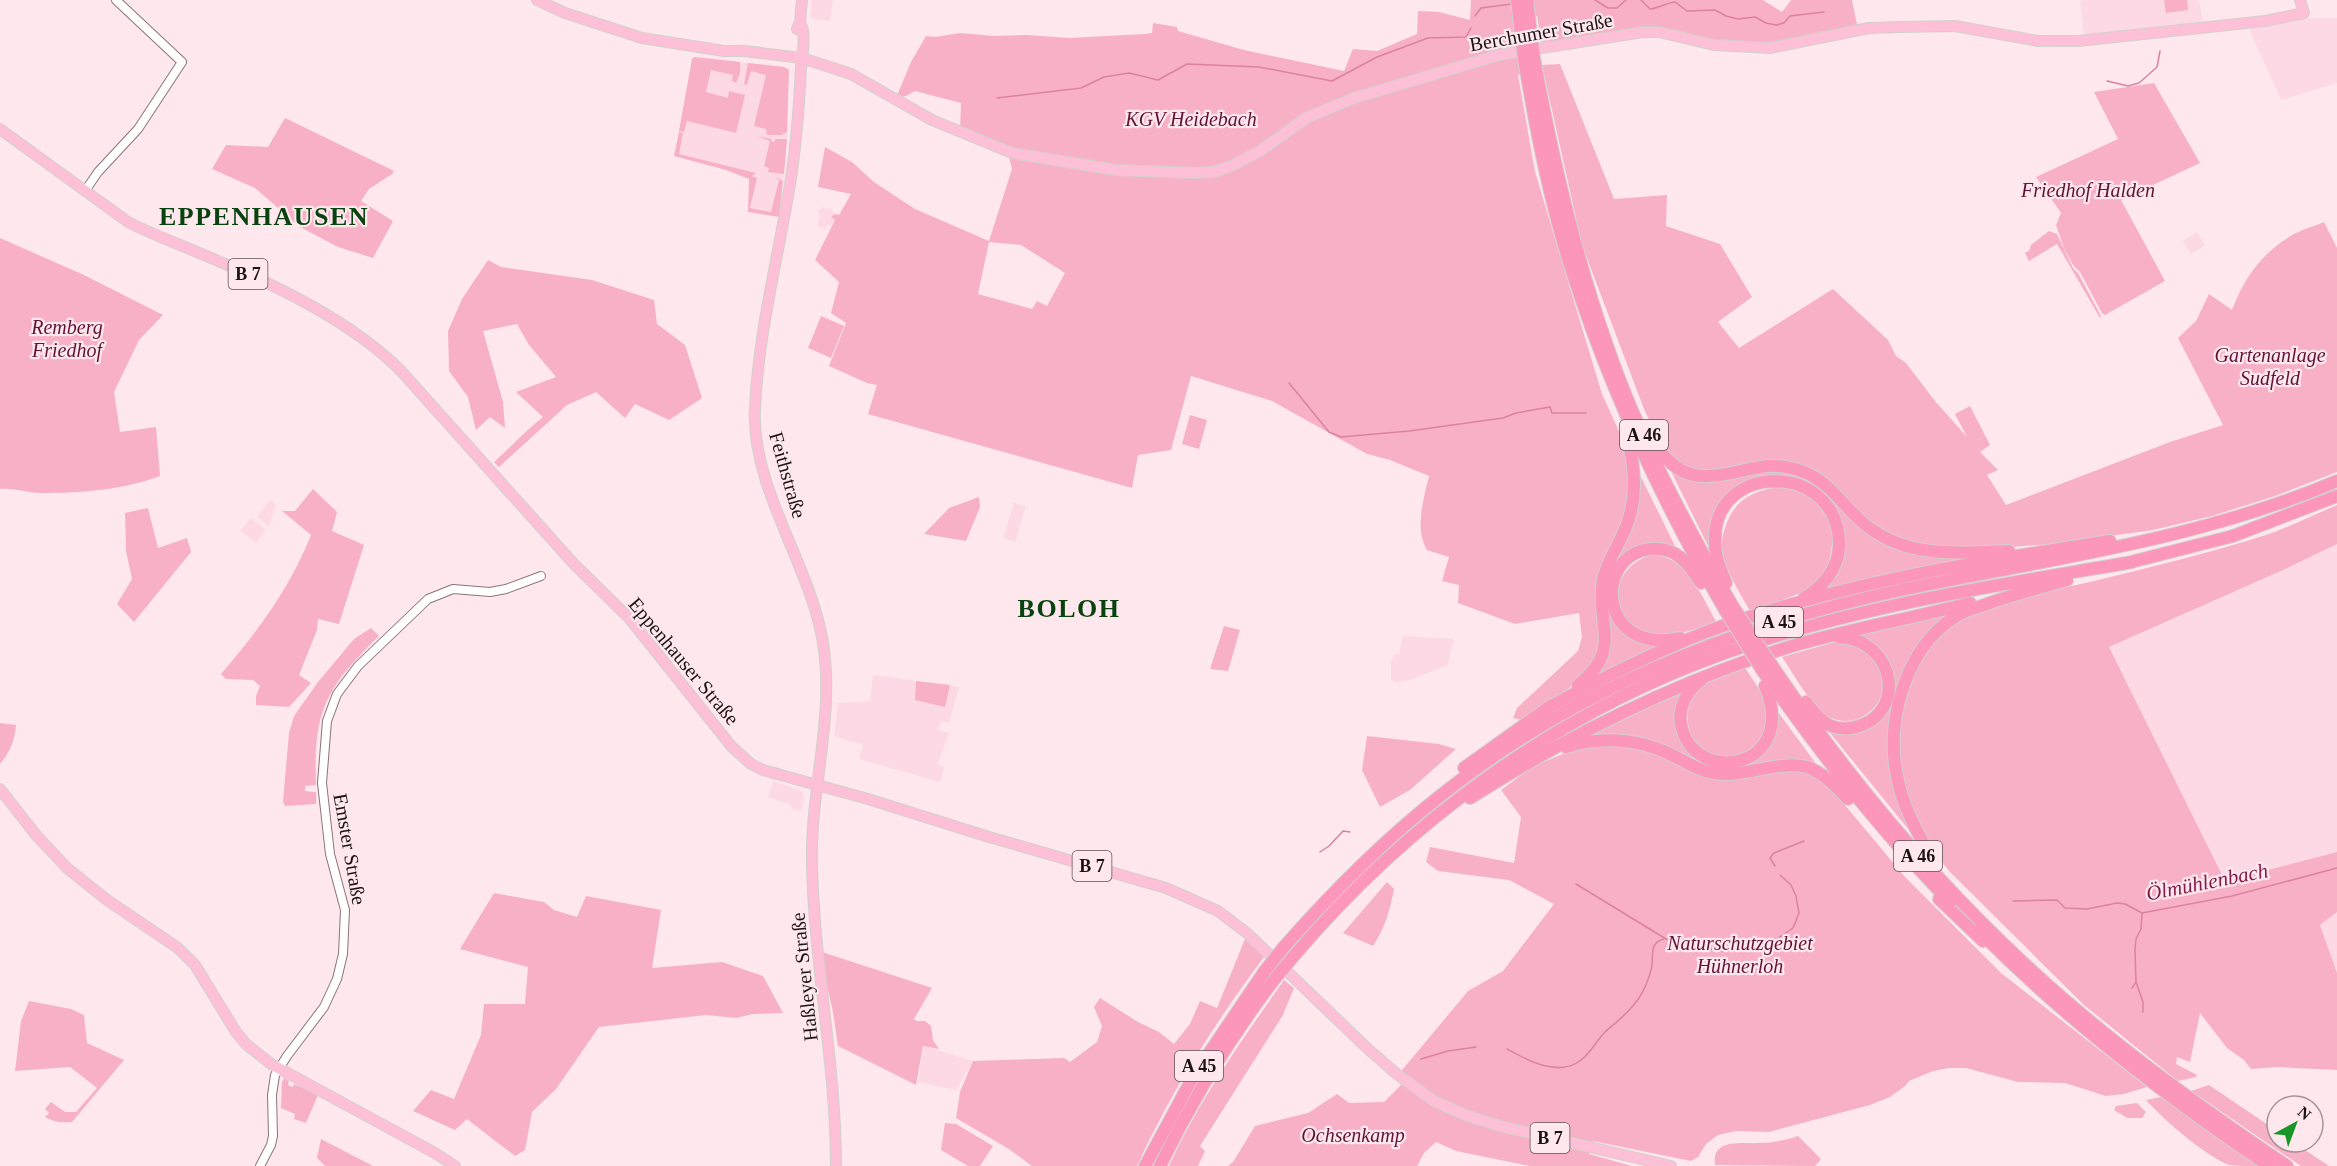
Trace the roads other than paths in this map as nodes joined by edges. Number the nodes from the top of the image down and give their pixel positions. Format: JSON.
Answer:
{"nodes":[{"id":1,"x":116,"y":0,"type":"edge"},
{"id":2,"x":537,"y":0,"type":"edge"},
{"id":3,"x":802,"y":0,"type":"edge"},
{"id":4,"x":1517,"y":0,"type":"edge"},
{"id":5,"x":1527,"y":0,"type":"edge"},
{"id":6,"x":2300,"y":0,"type":"edge"},
{"id":7,"x":1529,"y":58,"type":"junction"},
{"id":8,"x":798,"y":61,"type":"junction"},
{"id":9,"x":0,"y":129,"type":"edge"},
{"id":10,"x":85,"y":191,"type":"junction"},
{"id":11,"x":1579,"y":256,"type":"junction"},
{"id":12,"x":1571,"y":269,"type":"junction"},
{"id":13,"x":1642,"y":415,"type":"junction"},
{"id":14,"x":1627,"y":436,"type":"junction"},
{"id":15,"x":2337,"y":481,"type":"edge"},
{"id":16,"x":2337,"y":496,"type":"edge"},
{"id":17,"x":2173,"y":534,"type":"junction"},
{"id":18,"x":2047,"y":551,"type":"junction"},
{"id":19,"x":2132,"y":562,"type":"junction"},
{"id":20,"x":541,"y":576,"type":"dead end"},
{"id":21,"x":1728,"y":587,"type":"junction"},
{"id":22,"x":1706,"y":590,"type":"junction"},
{"id":23,"x":2010,"y":596,"type":"junction"},
{"id":24,"x":1793,"y":604,"type":"junction"},
{"id":25,"x":1728,"y":608,"type":"junction"},
{"id":26,"x":1707,"y":632,"type":"junction"},
{"id":27,"x":1828,"y":636,"type":"junction"},
{"id":28,"x":1766,"y":667,"type":"junction"},
{"id":29,"x":1708,"y":674,"type":"junction"},
{"id":30,"x":1789,"y":680,"type":"junction"},
{"id":31,"x":1765,"y":686,"type":"junction"},
{"id":32,"x":1546,"y":709,"type":"junction"},
{"id":33,"x":1544,"y":753,"type":"junction"},
{"id":34,"x":816,"y":784,"type":"junction"},
{"id":35,"x":0,"y":789,"type":"edge"},
{"id":36,"x":1424,"y":809,"type":"junction"},
{"id":37,"x":1859,"y":810,"type":"junction"},
{"id":38,"x":1430,"y":821,"type":"junction"},
{"id":39,"x":1934,"y":863,"type":"junction"},
{"id":40,"x":1288,"y":952,"type":"junction"},
{"id":41,"x":2018,"y":971,"type":"junction"},
{"id":42,"x":1269,"y":976,"type":"junction"},
{"id":43,"x":2094,"y":1022,"type":"junction"},
{"id":44,"x":279,"y":1068,"type":"junction"},
{"id":45,"x":260,"y":1166,"type":"edge"},
{"id":46,"x":454,"y":1166,"type":"edge"},
{"id":47,"x":836,"y":1166,"type":"edge"},
{"id":48,"x":1145,"y":1166,"type":"edge"},
{"id":49,"x":1160,"y":1166,"type":"edge"},
{"id":50,"x":1671,"y":1166,"type":"edge"},
{"id":51,"x":2269,"y":1166,"type":"edge"},
{"id":52,"x":2287,"y":1166,"type":"edge"}],
"edges":[{"from":1,"to":10,"type":"street"},
{"from":2,"to":8,"type":"main road","name":"Berchumer Straße"},
{"from":3,"to":8,"type":"main road","name":"Feithstraße"},
{"from":4,"to":7,"type":"highway","number":"A 46","bridge":true},
{"from":5,"to":7,"type":"highway","number":"A 46","bridge":true},
{"from":6,"to":8,"type":"main road","name":"Berchumer Straße"},
{"from":7,"to":11,"type":"highway","number":"A 46"},
{"from":7,"to":12,"type":"highway","number":"A 46"},
{"from":8,"to":34,"type":"main road","name":"Feithstraße"},
{"from":9,"to":10,"type":"main road","number":"B 7"},
{"from":10,"to":34,"type":"main road","name":"Eppenhauser Straße","number":"B 7"},
{"from":11,"to":13,"type":"highway"},
{"from":11,"to":25,"type":"highway","number":"A 46"},
{"from":12,"to":14,"type":"highway"},
{"from":12,"to":25,"type":"highway","number":"A 46"},
{"from":13,"to":18,"type":"highway"},
{"from":13,"to":21,"type":"highway"},
{"from":14,"to":22,"type":"highway"},
{"from":14,"to":32,"type":"highway"},
{"from":15,"to":17,"type":"highway","number":"A 45"},
{"from":16,"to":19,"type":"highway","number":"A 45"},
{"from":17,"to":18,"type":"highway"},
{"from":17,"to":36,"type":"highway","number":"A 45"},
{"from":18,"to":24,"type":"highway"},
{"from":19,"to":23,"type":"highway"},
{"from":19,"to":38,"type":"highway","number":"A 45"},
{"from":20,"to":44,"type":"street","name":"Emster Straße"},
{"from":21,"to":24,"type":"highway"},
{"from":21,"to":25,"type":"highway"},
{"from":22,"to":25,"type":"highway"},
{"from":22,"to":26,"type":"highway"},
{"from":23,"to":27,"type":"highway"},
{"from":23,"to":39,"type":"highway"},
{"from":24,"to":26,"type":"highway"},
{"from":25,"to":28,"type":"highway","number":"A 46","bridge":true},
{"from":26,"to":32,"type":"highway"},
{"from":27,"to":29,"type":"highway"},
{"from":27,"to":30,"type":"highway"},
{"from":28,"to":30,"type":"highway"},
{"from":28,"to":31,"type":"highway"},
{"from":28,"to":41,"type":"highway","number":"A 46"},
{"from":28,"to":43,"type":"highway","number":"A 46"},
{"from":29,"to":31,"type":"highway"},
{"from":29,"to":33,"type":"highway"},
{"from":30,"to":39,"type":"highway"},
{"from":31,"to":37,"type":"highway"},
{"from":32,"to":36,"type":"highway"},
{"from":33,"to":37,"type":"highway"},
{"from":33,"to":38,"type":"highway"},
{"from":34,"to":47,"type":"main road","name":"Haßleyer Straße"},
{"from":34,"to":50,"type":"main road","name":"Eppenhauser Straße","number":"B 7"},
{"from":35,"to":44,"type":"main road"},
{"from":36,"to":40,"type":"highway","number":"A 45"},
{"from":37,"to":41,"type":"highway"},
{"from":38,"to":40,"type":"highway","number":"A 45"},
{"from":39,"to":43,"type":"highway"},
{"from":40,"to":42,"type":"highway","number":"A 45","bridge":true},
{"from":41,"to":51,"type":"highway","number":"A 46"},
{"from":42,"to":48,"type":"highway","number":"A 45"},
{"from":42,"to":49,"type":"highway","number":"A 45"},
{"from":43,"to":52,"type":"highway","number":"A 46"},
{"from":44,"to":45,"type":"street","name":"Emster Straße"},
{"from":44,"to":46,"type":"main road"}]}
